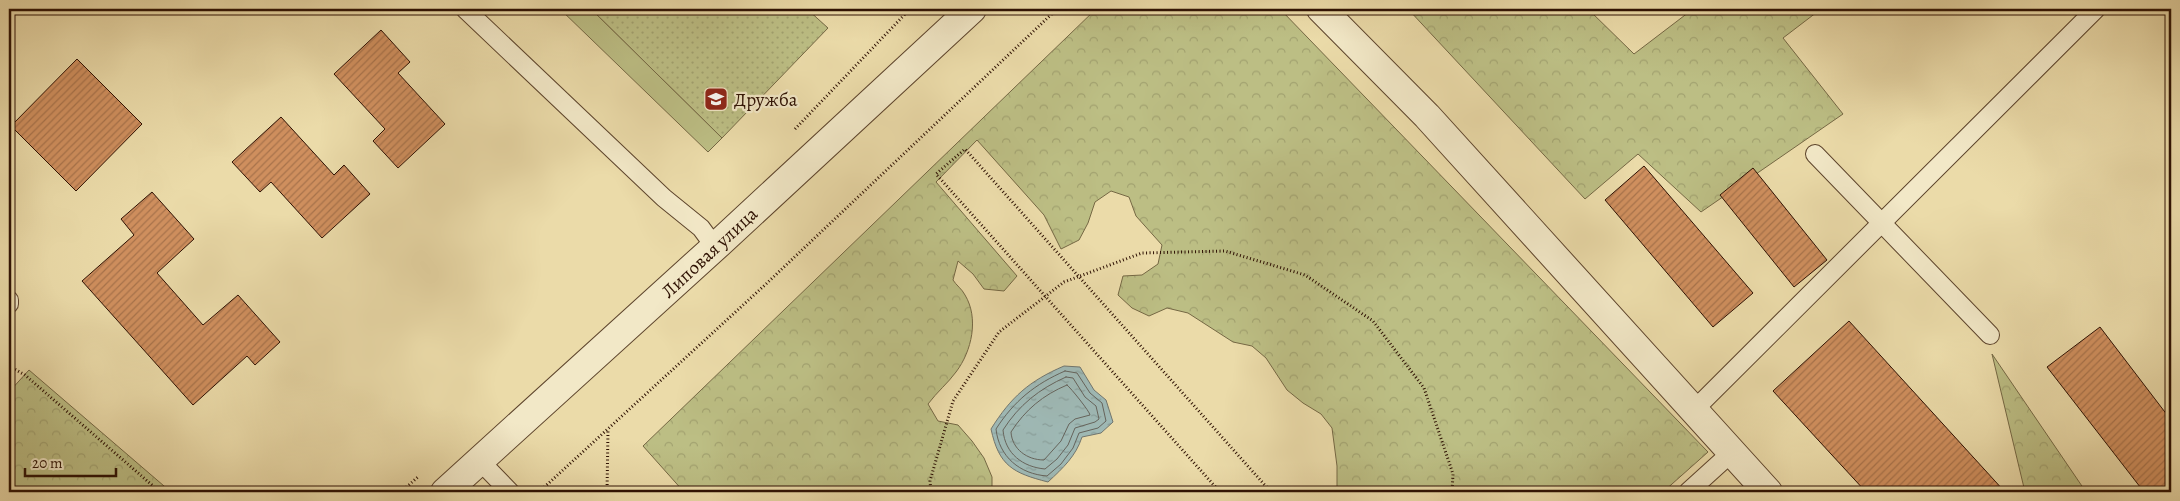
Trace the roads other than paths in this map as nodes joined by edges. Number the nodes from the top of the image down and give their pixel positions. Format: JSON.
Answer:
{"nodes":[{"id":1,"x":465,"y":9,"type":"edge"},
{"id":2,"x":972,"y":9,"type":"edge"},
{"id":3,"x":1321,"y":9,"type":"edge"},
{"id":4,"x":2096,"y":9,"type":"edge"},
{"id":5,"x":1814,"y":154,"type":"dead end"},
{"id":6,"x":1882,"y":225,"type":"junction"},
{"id":7,"x":715,"y":246,"type":"junction"},
{"id":8,"x":1990,"y":335,"type":"dead end"},
{"id":9,"x":1693,"y":411,"type":"junction"},
{"id":10,"x":1731,"y":453,"type":"junction"},
{"id":11,"x":480,"y":461,"type":"junction"},
{"id":12,"x":445,"y":492,"type":"edge"},
{"id":13,"x":510,"y":492,"type":"edge"},
{"id":14,"x":1688,"y":492,"type":"edge"},
{"id":15,"x":1768,"y":492,"type":"edge"}],
"edges":[{"from":1,"to":7,"type":"lane"},
{"from":2,"to":7,"type":"street","name":"Липовая улица"},
{"from":3,"to":9,"type":"street"},
{"from":4,"to":6,"type":"lane"},
{"from":5,"to":6,"type":"lane"},
{"from":6,"to":8,"type":"lane"},
{"from":6,"to":9,"type":"lane"},
{"from":7,"to":11,"type":"street","name":"Липовая улица"},
{"from":9,"to":10,"type":"street"},
{"from":10,"to":14,"type":"lane"},
{"from":10,"to":15,"type":"street"},
{"from":11,"to":12,"type":"street","name":"Липовая улица"},
{"from":11,"to":13,"type":"lane"}]}
